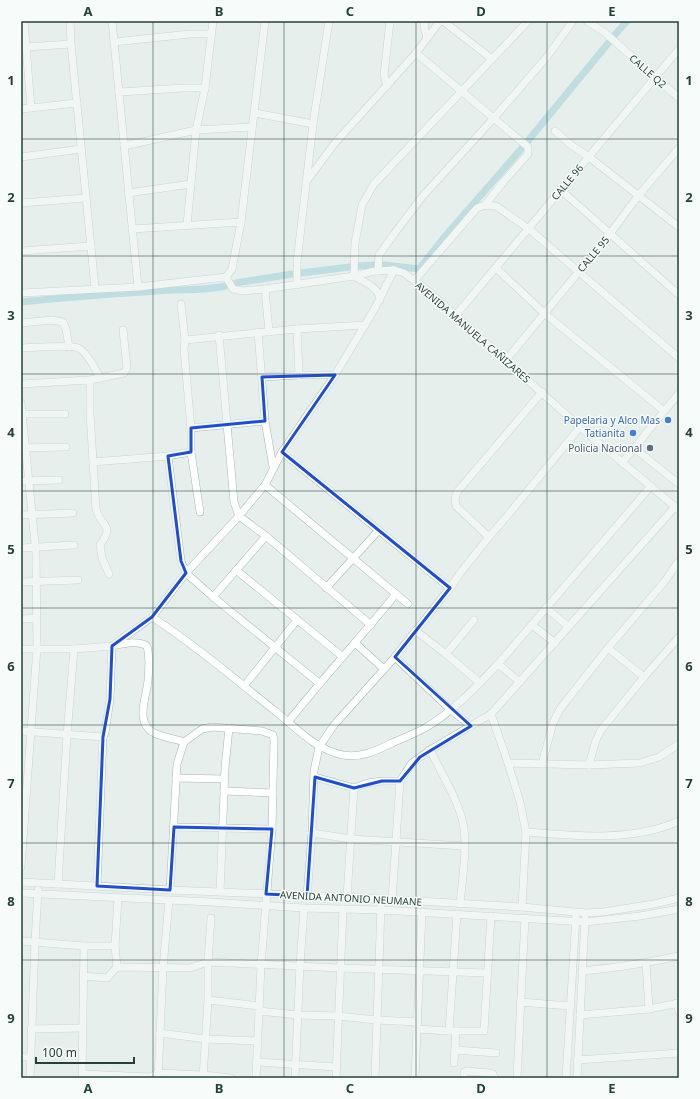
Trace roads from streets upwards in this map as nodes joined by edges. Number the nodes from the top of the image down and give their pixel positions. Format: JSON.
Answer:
{"nodes":[{"id":1,"x":24,"y":21,"type":"edge"},
{"id":2,"x":70,"y":21,"type":"edge"},
{"id":3,"x":112,"y":21,"type":"edge"},
{"id":4,"x":213,"y":21,"type":"edge"},
{"id":5,"x":265,"y":21,"type":"edge"},
{"id":6,"x":329,"y":21,"type":"edge"},
{"id":7,"x":390,"y":21,"type":"edge"},
{"id":8,"x":425,"y":21,"type":"edge"},
{"id":9,"x":440,"y":21,"type":"edge"},
{"id":10,"x":443,"y":21,"type":"edge"},
{"id":11,"x":573,"y":21,"type":"edge"},
{"id":12,"x":587,"y":21,"type":"edge"},
{"id":13,"x":526,"y":22,"type":"edge"},
{"id":14,"x":212,"y":34,"type":"junction"},
{"id":15,"x":427,"y":38,"type":"junction"},
{"id":16,"x":114,"y":42,"type":"junction"},
{"id":17,"x":71,"y":44,"type":"junction"},
{"id":18,"x":26,"y":47,"type":"junction"},
{"id":19,"x":679,"y":48,"type":"edge"},
{"id":20,"x":416,"y":53,"type":"junction"},
{"id":21,"x":492,"y":59,"type":"junction"},
{"id":22,"x":655,"y":78,"type":"junction"},
{"id":23,"x":387,"y":86,"type":"junction"},
{"id":24,"x":205,"y":88,"type":"junction"},
{"id":25,"x":462,"y":91,"type":"junction"},
{"id":26,"x":119,"y":92,"type":"junction"},
{"id":27,"x":679,"y":98,"type":"edge"},
{"id":28,"x":77,"y":103,"type":"junction"},
{"id":29,"x":31,"y":108,"type":"junction"},
{"id":30,"x":21,"y":109,"type":"edge"},
{"id":31,"x":255,"y":113,"type":"junction"},
{"id":32,"x":494,"y":118,"type":"junction"},
{"id":33,"x":313,"y":124,"type":"junction"},
{"id":34,"x":252,"y":128,"type":"junction"},
{"id":35,"x":196,"y":130,"type":"junction"},
{"id":36,"x":555,"y":132,"type":"dead end"},
{"id":37,"x":124,"y":146,"type":"junction"},
{"id":38,"x":679,"y":148,"type":"edge"},
{"id":39,"x":81,"y":149,"type":"junction"},
{"id":40,"x":21,"y":157,"type":"edge"},
{"id":41,"x":589,"y":157,"type":"junction"},
{"id":42,"x":306,"y":183,"type":"junction"},
{"id":43,"x":191,"y":184,"type":"junction"},
{"id":44,"x":561,"y":190,"type":"junction"},
{"id":45,"x":128,"y":193,"type":"junction"},
{"id":46,"x":638,"y":196,"type":"junction"},
{"id":47,"x":86,"y":198,"type":"junction"},
{"id":48,"x":21,"y":203,"type":"edge"},
{"id":49,"x":485,"y":205,"type":"junction"},
{"id":50,"x":240,"y":222,"type":"junction"},
{"id":51,"x":187,"y":225,"type":"junction"},
{"id":52,"x":679,"y":227,"type":"edge"},
{"id":53,"x":132,"y":229,"type":"junction"},
{"id":54,"x":529,"y":229,"type":"junction"},
{"id":55,"x":609,"y":235,"type":"junction"},
{"id":56,"x":90,"y":246,"type":"junction"},
{"id":57,"x":21,"y":251,"type":"edge"},
{"id":58,"x":496,"y":268,"type":"junction"},
{"id":59,"x":394,"y":270,"type":"junction"},
{"id":60,"x":378,"y":271,"type":"junction"},
{"id":61,"x":578,"y":271,"type":"junction"},
{"id":62,"x":354,"y":276,"type":"junction"},
{"id":63,"x":227,"y":280,"type":"junction"},
{"id":64,"x":414,"y":281,"type":"junction"},
{"id":65,"x":297,"y":285,"type":"junction"},
{"id":66,"x":138,"y":286,"type":"junction"},
{"id":67,"x":95,"y":288,"type":"junction"},
{"id":68,"x":265,"y":289,"type":"junction"},
{"id":69,"x":21,"y":293,"type":"edge"},
{"id":70,"x":679,"y":295,"type":"edge"},
{"id":71,"x":380,"y":300,"type":"junction"},
{"id":72,"x":181,"y":304,"type":"dead end"},
{"id":73,"x":544,"y":313,"type":"junction"},
{"id":74,"x":456,"y":316,"type":"junction"},
{"id":75,"x":21,"y":323,"type":"edge"},
{"id":76,"x":365,"y":326,"type":"junction"},
{"id":77,"x":297,"y":329,"type":"junction"},
{"id":78,"x":123,"y":330,"type":"dead end"},
{"id":79,"x":258,"y":332,"type":"junction"},
{"id":80,"x":269,"y":332,"type":"junction"},
{"id":81,"x":219,"y":335,"type":"junction"},
{"id":82,"x":185,"y":340,"type":"junction"},
{"id":83,"x":69,"y":347,"type":"junction"},
{"id":84,"x":21,"y":348,"type":"edge"},
{"id":85,"x":679,"y":358,"type":"edge"},
{"id":86,"x":506,"y":360,"type":"junction"},
{"id":87,"x":299,"y":375,"type":"junction"},
{"id":88,"x":335,"y":375,"type":"junction"},
{"id":89,"x":262,"y":377,"type":"junction"},
{"id":90,"x":100,"y":378,"type":"junction"},
{"id":91,"x":90,"y":380,"type":"junction"},
{"id":92,"x":21,"y":384,"type":"edge"},
{"id":93,"x":542,"y":392,"type":"junction"},
{"id":94,"x":679,"y":393,"type":"edge"},
{"id":95,"x":21,"y":403,"type":"edge"},
{"id":96,"x":664,"y":411,"type":"junction"},
{"id":97,"x":21,"y":414,"type":"edge"},
{"id":98,"x":65,"y":414,"type":"dead end"},
{"id":99,"x":265,"y":421,"type":"junction"},
{"id":100,"x":227,"y":426,"type":"junction"},
{"id":101,"x":580,"y":427,"type":"junction"},
{"id":102,"x":192,"y":428,"type":"junction"},
{"id":103,"x":66,"y":447,"type":"dead end"},
{"id":104,"x":23,"y":448,"type":"edge"},
{"id":105,"x":634,"y":448,"type":"junction"},
{"id":106,"x":191,"y":452,"type":"junction"},
{"id":107,"x":282,"y":452,"type":"junction"},
{"id":108,"x":168,"y":456,"type":"junction"},
{"id":109,"x":93,"y":462,"type":"junction"},
{"id":110,"x":622,"y":462,"type":"junction"},
{"id":111,"x":273,"y":467,"type":"junction"},
{"id":112,"x":59,"y":480,"type":"dead end"},
{"id":113,"x":25,"y":481,"type":"edge"},
{"id":114,"x":678,"y":483,"type":"edge"},
{"id":115,"x":265,"y":485,"type":"junction"},
{"id":116,"x":651,"y":486,"type":"junction"},
{"id":117,"x":677,"y":508,"type":"edge"},
{"id":118,"x":200,"y":512,"type":"dead end"},
{"id":119,"x":73,"y":513,"type":"dead end"},
{"id":120,"x":21,"y":515,"type":"edge"},
{"id":121,"x":32,"y":515,"type":"junction"},
{"id":122,"x":239,"y":516,"type":"junction"},
{"id":123,"x":379,"y":530,"type":"junction"},
{"id":124,"x":266,"y":536,"type":"junction"},
{"id":125,"x":489,"y":537,"type":"junction"},
{"id":126,"x":74,"y":546,"type":"dead end"},
{"id":127,"x":21,"y":548,"type":"edge"},
{"id":128,"x":36,"y":548,"type":"junction"},
{"id":129,"x":353,"y":559,"type":"junction"},
{"id":130,"x":678,"y":562,"type":"dead end"},
{"id":131,"x":236,"y":570,"type":"junction"},
{"id":132,"x":186,"y":573,"type":"junction"},
{"id":133,"x":109,"y":574,"type":"dead end"},
{"id":134,"x":78,"y":580,"type":"dead end"},
{"id":135,"x":36,"y":581,"type":"junction"},
{"id":136,"x":21,"y":582,"type":"edge"},
{"id":137,"x":326,"y":588,"type":"junction"},
{"id":138,"x":450,"y":588,"type":"junction"},
{"id":139,"x":396,"y":594,"type":"junction"},
{"id":140,"x":213,"y":598,"type":"junction"},
{"id":141,"x":408,"y":604,"type":"dead end"},
{"id":142,"x":546,"y":608,"type":"junction"},
{"id":143,"x":37,"y":618,"type":"junction"},
{"id":144,"x":152,"y":618,"type":"junction"},
{"id":145,"x":21,"y":619,"type":"edge"},
{"id":146,"x":297,"y":620,"type":"junction"},
{"id":147,"x":474,"y":620,"type":"dead end"},
{"id":148,"x":532,"y":624,"type":"junction"},
{"id":149,"x":371,"y":625,"type":"junction"},
{"id":150,"x":569,"y":627,"type":"junction"},
{"id":151,"x":416,"y":631,"type":"junction"},
{"id":152,"x":679,"y":637,"type":"edge"},
{"id":153,"x":355,"y":643,"type":"junction"},
{"id":154,"x":555,"y":643,"type":"junction"},
{"id":155,"x":112,"y":646,"type":"junction"},
{"id":156,"x":275,"y":647,"type":"junction"},
{"id":157,"x":37,"y":648,"type":"junction"},
{"id":158,"x":608,"y":648,"type":"junction"},
{"id":159,"x":21,"y":649,"type":"edge"},
{"id":160,"x":74,"y":649,"type":"junction"},
{"id":161,"x":446,"y":654,"type":"junction"},
{"id":162,"x":343,"y":657,"type":"junction"},
{"id":163,"x":395,"y":657,"type":"junction"},
{"id":164,"x":498,"y":664,"type":"junction"},
{"id":165,"x":384,"y":669,"type":"junction"},
{"id":166,"x":644,"y":677,"type":"junction"},
{"id":167,"x":520,"y":682,"type":"junction"},
{"id":168,"x":319,"y":683,"type":"junction"},
{"id":169,"x":480,"y":683,"type":"junction"},
{"id":170,"x":244,"y":686,"type":"junction"},
{"id":171,"x":451,"y":710,"type":"junction"},
{"id":172,"x":491,"y":714,"type":"junction"},
{"id":173,"x":289,"y":721,"type":"junction"},
{"id":174,"x":471,"y":726,"type":"junction"},
{"id":175,"x":229,"y":728,"type":"junction"},
{"id":176,"x":21,"y":731,"type":"edge"},
{"id":177,"x":31,"y":731,"type":"junction"},
{"id":178,"x":67,"y":735,"type":"junction"},
{"id":179,"x":103,"y":737,"type":"junction"},
{"id":180,"x":184,"y":742,"type":"junction"},
{"id":181,"x":679,"y":744,"type":"edge"},
{"id":182,"x":319,"y":747,"type":"junction"},
{"id":183,"x":430,"y":750,"type":"junction"},
{"id":184,"x":508,"y":763,"type":"junction"},
{"id":185,"x":542,"y":764,"type":"junction"},
{"id":186,"x":589,"y":765,"type":"junction"},
{"id":187,"x":315,"y":777,"type":"junction"},
{"id":188,"x":176,"y":778,"type":"junction"},
{"id":189,"x":224,"y":779,"type":"junction"},
{"id":190,"x":400,"y":781,"type":"junction"},
{"id":191,"x":354,"y":788,"type":"junction"},
{"id":192,"x":224,"y":791,"type":"junction"},
{"id":193,"x":273,"y":794,"type":"junction"},
{"id":194,"x":679,"y":821,"type":"edge"},
{"id":195,"x":174,"y":827,"type":"junction"},
{"id":196,"x":223,"y":828,"type":"junction"},
{"id":197,"x":272,"y":829,"type":"junction"},
{"id":198,"x":526,"y":832,"type":"junction"},
{"id":199,"x":312,"y":833,"type":"junction"},
{"id":200,"x":351,"y":839,"type":"junction"},
{"id":201,"x":396,"y":841,"type":"junction"},
{"id":202,"x":464,"y":846,"type":"junction"},
{"id":203,"x":21,"y":868,"type":"edge"},
{"id":204,"x":21,"y":882,"type":"edge"},
{"id":205,"x":39,"y":883,"type":"junction"},
{"id":206,"x":58,"y":884,"type":"junction"},
{"id":207,"x":97,"y":886,"type":"junction"},
{"id":208,"x":170,"y":890,"type":"junction"},
{"id":209,"x":220,"y":892,"type":"junction"},
{"id":210,"x":21,"y":893,"type":"edge"},
{"id":211,"x":38,"y":894,"type":"junction"},
{"id":212,"x":266,"y":894,"type":"junction"},
{"id":213,"x":307,"y":896,"type":"junction"},
{"id":214,"x":347,"y":897,"type":"junction"},
{"id":215,"x":118,"y":898,"type":"junction"},
{"id":216,"x":679,"y":898,"type":"edge"},
{"id":217,"x":382,"y":899,"type":"junction"},
{"id":218,"x":168,"y":900,"type":"junction"},
{"id":219,"x":392,"y":900,"type":"junction"},
{"id":220,"x":460,"y":904,"type":"junction"},
{"id":221,"x":266,"y":905,"type":"junction"},
{"id":222,"x":522,"y":907,"type":"junction"},
{"id":223,"x":304,"y":908,"type":"junction"},
{"id":224,"x":343,"y":909,"type":"junction"},
{"id":225,"x":679,"y":909,"type":"edge"},
{"id":226,"x":381,"y":910,"type":"junction"},
{"id":227,"x":422,"y":912,"type":"junction"},
{"id":228,"x":576,"y":912,"type":"junction"},
{"id":229,"x":586,"y":913,"type":"junction"},
{"id":230,"x":457,"y":914,"type":"junction"},
{"id":231,"x":491,"y":916,"type":"junction"},
{"id":232,"x":211,"y":918,"type":"dead end"},
{"id":233,"x":525,"y":918,"type":"junction"},
{"id":234,"x":576,"y":921,"type":"junction"},
{"id":235,"x":585,"y":922,"type":"junction"},
{"id":236,"x":21,"y":941,"type":"edge"},
{"id":237,"x":35,"y":942,"type":"junction"},
{"id":238,"x":84,"y":946,"type":"junction"},
{"id":239,"x":115,"y":946,"type":"junction"},
{"id":240,"x":679,"y":956,"type":"edge"},
{"id":241,"x":208,"y":962,"type":"junction"},
{"id":242,"x":646,"y":963,"type":"junction"},
{"id":243,"x":261,"y":965,"type":"junction"},
{"id":244,"x":300,"y":965,"type":"junction"},
{"id":245,"x":117,"y":967,"type":"junction"},
{"id":246,"x":163,"y":968,"type":"junction"},
{"id":247,"x":340,"y":968,"type":"junction"},
{"id":248,"x":378,"y":970,"type":"junction"},
{"id":249,"x":420,"y":971,"type":"junction"},
{"id":250,"x":582,"y":971,"type":"junction"},
{"id":251,"x":452,"y":972,"type":"junction"},
{"id":252,"x":487,"y":973,"type":"junction"},
{"id":253,"x":83,"y":976,"type":"junction"},
{"id":254,"x":208,"y":1000,"type":"junction"},
{"id":255,"x":520,"y":1002,"type":"junction"},
{"id":256,"x":678,"y":1003,"type":"edge"},
{"id":257,"x":570,"y":1006,"type":"junction"},
{"id":258,"x":259,"y":1008,"type":"junction"},
{"id":259,"x":649,"y":1009,"type":"junction"},
{"id":260,"x":679,"y":1012,"type":"edge"},
{"id":261,"x":298,"y":1015,"type":"junction"},
{"id":262,"x":580,"y":1015,"type":"junction"},
{"id":263,"x":338,"y":1016,"type":"junction"},
{"id":264,"x":376,"y":1020,"type":"junction"},
{"id":265,"x":417,"y":1025,"type":"junction"},
{"id":266,"x":82,"y":1028,"type":"junction"},
{"id":267,"x":31,"y":1029,"type":"junction"},
{"id":268,"x":452,"y":1031,"type":"junction"},
{"id":269,"x":160,"y":1034,"type":"junction"},
{"id":270,"x":206,"y":1039,"type":"junction"},
{"id":271,"x":257,"y":1041,"type":"junction"},
{"id":272,"x":455,"y":1050,"type":"junction"},
{"id":273,"x":496,"y":1053,"type":"dead end"},
{"id":274,"x":679,"y":1053,"type":"edge"},
{"id":275,"x":21,"y":1057,"type":"edge"},
{"id":276,"x":30,"y":1057,"type":"junction"},
{"id":277,"x":577,"y":1060,"type":"junction"},
{"id":278,"x":257,"y":1062,"type":"junction"},
{"id":279,"x":454,"y":1063,"type":"dead end"},
{"id":280,"x":296,"y":1065,"type":"junction"},
{"id":281,"x":336,"y":1067,"type":"junction"},
{"id":282,"x":158,"y":1075,"type":"edge"},
{"id":283,"x":82,"y":1076,"type":"edge"},
{"id":284,"x":203,"y":1076,"type":"edge"},
{"id":285,"x":30,"y":1078,"type":"edge"},
{"id":286,"x":231,"y":1078,"type":"edge"},
{"id":287,"x":256,"y":1078,"type":"edge"},
{"id":288,"x":295,"y":1078,"type":"edge"},
{"id":289,"x":336,"y":1078,"type":"edge"},
{"id":290,"x":375,"y":1078,"type":"edge"},
{"id":291,"x":415,"y":1078,"type":"edge"},
{"id":292,"x":464,"y":1078,"type":"edge"},
{"id":293,"x":494,"y":1078,"type":"edge"},
{"id":294,"x":517,"y":1078,"type":"edge"},
{"id":295,"x":566,"y":1078,"type":"edge"},
{"id":296,"x":577,"y":1078,"type":"edge"}],
"edges":[{"from":1,"to":18,"type":"street"},
{"from":2,"to":17,"type":"street"},
{"from":3,"to":16,"type":"street"},
{"from":4,"to":14,"type":"street"},
{"from":5,"to":31,"type":"street"},
{"from":6,"to":33,"type":"street"},
{"from":7,"to":23,"type":"street"},
{"from":8,"to":15,"type":"street"},
{"from":9,"to":15,"type":"street"},
{"from":10,"to":21,"type":"street"},
{"from":11,"to":32,"type":"street"},
{"from":12,"to":22,"type":"street","name":"CALLE Q2"},
{"from":13,"to":21,"type":"street"},
{"from":14,"to":16,"type":"street"},
{"from":14,"to":24,"type":"street"},
{"from":15,"to":20,"type":"street"},
{"from":16,"to":26,"type":"street"},
{"from":17,"to":18,"type":"street"},
{"from":17,"to":28,"type":"street"},
{"from":18,"to":29,"type":"street"},
{"from":19,"to":22,"type":"street","name":"CALLE 96"},
{"from":20,"to":23,"type":"street"},
{"from":20,"to":25,"type":"street"},
{"from":21,"to":25,"type":"street"},
{"from":22,"to":27,"type":"street","name":"CALLE Q2"},
{"from":22,"to":41,"type":"street","name":"CALLE 96"},
{"from":23,"to":42,"type":"street"},
{"from":24,"to":26,"type":"street"},
{"from":24,"to":35,"type":"street"},
{"from":25,"to":32,"type":"street"},
{"from":25,"to":62,"type":"street"},
{"from":26,"to":37,"type":"street"},
{"from":28,"to":29,"type":"street"},
{"from":28,"to":39,"type":"street"},
{"from":29,"to":30,"type":"street"},
{"from":31,"to":33,"type":"street"},
{"from":31,"to":34,"type":"street"},
{"from":32,"to":49,"type":"street"},
{"from":32,"to":60,"type":"street"},
{"from":33,"to":42,"type":"street"},
{"from":34,"to":35,"type":"street"},
{"from":34,"to":50,"type":"street"},
{"from":35,"to":37,"type":"street"},
{"from":35,"to":43,"type":"street"},
{"from":36,"to":41,"type":"street"},
{"from":37,"to":45,"type":"street"},
{"from":38,"to":46,"type":"street","name":"CALLE 95"},
{"from":39,"to":40,"type":"street"},
{"from":39,"to":47,"type":"street"},
{"from":41,"to":44,"type":"street","name":"CALLE 96"},
{"from":41,"to":46,"type":"street"},
{"from":42,"to":65,"type":"street"},
{"from":43,"to":45,"type":"street"},
{"from":43,"to":51,"type":"street"},
{"from":44,"to":54,"type":"street","name":"CALLE 96"},
{"from":44,"to":55,"type":"street"},
{"from":45,"to":53,"type":"street"},
{"from":46,"to":52,"type":"street"},
{"from":46,"to":55,"type":"street","name":"CALLE 95"},
{"from":47,"to":48,"type":"street"},
{"from":47,"to":56,"type":"street"},
{"from":49,"to":54,"type":"street"},
{"from":49,"to":64,"type":"street"},
{"from":50,"to":51,"type":"street"},
{"from":50,"to":63,"type":"street"},
{"from":51,"to":53,"type":"street"},
{"from":53,"to":66,"type":"street"},
{"from":54,"to":58,"type":"street","name":"CALLE 96"},
{"from":54,"to":61,"type":"street"},
{"from":55,"to":61,"type":"street","name":"CALLE 95"},
{"from":55,"to":70,"type":"street"},
{"from":56,"to":57,"type":"street"},
{"from":56,"to":67,"type":"street"},
{"from":58,"to":73,"type":"street"},
{"from":58,"to":74,"type":"street","name":"CALLE 96"},
{"from":59,"to":60,"type":"street"},
{"from":59,"to":64,"type":"street","name":"AVENIDA MANUELA CAÑIZARES"},
{"from":59,"to":71,"type":"street"},
{"from":60,"to":62,"type":"street"},
{"from":61,"to":73,"type":"street","name":"CALLE 95"},
{"from":61,"to":85,"type":"street"},
{"from":62,"to":65,"type":"street"},
{"from":62,"to":71,"type":"street"},
{"from":63,"to":66,"type":"street"},
{"from":63,"to":68,"type":"street"},
{"from":64,"to":74,"type":"street","name":"AVENIDA MANUELA CAÑIZARES"},
{"from":65,"to":68,"type":"street"},
{"from":66,"to":67,"type":"street"},
{"from":67,"to":69,"type":"street"},
{"from":68,"to":80,"type":"street"},
{"from":71,"to":76,"type":"street"},
{"from":72,"to":82,"type":"street"},
{"from":73,"to":86,"type":"street","name":"CALLE 95"},
{"from":73,"to":96,"type":"street"},
{"from":74,"to":86,"type":"street","name":"AVENIDA MANUELA CAÑIZARES"},
{"from":75,"to":83,"type":"street"},
{"from":76,"to":77,"type":"street"},
{"from":76,"to":88,"type":"street"},
{"from":77,"to":80,"type":"street"},
{"from":77,"to":87,"type":"street"},
{"from":78,"to":90,"type":"street"},
{"from":79,"to":80,"type":"street"},
{"from":79,"to":81,"type":"street"},
{"from":79,"to":89,"type":"street"},
{"from":81,"to":82,"type":"street"},
{"from":81,"to":100,"type":"street"},
{"from":82,"to":102,"type":"street"},
{"from":83,"to":84,"type":"street"},
{"from":83,"to":90,"type":"street"},
{"from":86,"to":93,"type":"street","name":"AVENIDA MANUELA CAÑIZARES"},
{"from":87,"to":88,"type":"street"},
{"from":87,"to":89,"type":"street"},
{"from":88,"to":107,"type":"street"},
{"from":89,"to":99,"type":"street"},
{"from":90,"to":91,"type":"street"},
{"from":91,"to":92,"type":"street"},
{"from":91,"to":109,"type":"street"},
{"from":93,"to":101,"type":"street","name":"AVENIDA MANUELA CAÑIZARES"},
{"from":93,"to":125,"type":"street"},
{"from":94,"to":96,"type":"street"},
{"from":95,"to":97,"type":"street"},
{"from":96,"to":105,"type":"street"},
{"from":97,"to":98,"type":"street"},
{"from":97,"to":104,"type":"street"},
{"from":99,"to":100,"type":"street"},
{"from":99,"to":111,"type":"street"},
{"from":100,"to":102,"type":"street"},
{"from":100,"to":122,"type":"street"},
{"from":101,"to":110,"type":"street","name":"AVENIDA MANUELA CAÑIZARES"},
{"from":101,"to":125,"type":"street"},
{"from":102,"to":106,"type":"street"},
{"from":103,"to":104,"type":"street"},
{"from":104,"to":113,"type":"street"},
{"from":105,"to":110,"type":"street"},
{"from":105,"to":114,"type":"street"},
{"from":106,"to":108,"type":"street"},
{"from":106,"to":118,"type":"street"},
{"from":107,"to":111,"type":"street"},
{"from":107,"to":123,"type":"street"},
{"from":108,"to":109,"type":"street"},
{"from":108,"to":132,"type":"street"},
{"from":109,"to":133,"type":"street"},
{"from":110,"to":116,"type":"street","name":"AVENIDA MANUELA CAÑIZARES"},
{"from":111,"to":115,"type":"street"},
{"from":112,"to":113,"type":"street"},
{"from":113,"to":121,"type":"street"},
{"from":115,"to":122,"type":"street"},
{"from":115,"to":129,"type":"street"},
{"from":116,"to":117,"type":"street","name":"AVENIDA MANUELA CAÑIZARES"},
{"from":116,"to":142,"type":"street"},
{"from":117,"to":150,"type":"street"},
{"from":119,"to":121,"type":"street"},
{"from":120,"to":121,"type":"street"},
{"from":121,"to":128,"type":"street"},
{"from":122,"to":124,"type":"street"},
{"from":122,"to":132,"type":"street"},
{"from":123,"to":129,"type":"street"},
{"from":123,"to":138,"type":"street"},
{"from":124,"to":131,"type":"street"},
{"from":124,"to":137,"type":"street"},
{"from":125,"to":138,"type":"street"},
{"from":126,"to":128,"type":"street"},
{"from":127,"to":128,"type":"street"},
{"from":128,"to":135,"type":"street"},
{"from":129,"to":137,"type":"street"},
{"from":129,"to":139,"type":"street"},
{"from":130,"to":158,"type":"street"},
{"from":131,"to":140,"type":"street"},
{"from":131,"to":146,"type":"street"},
{"from":132,"to":140,"type":"street"},
{"from":132,"to":144,"type":"street"},
{"from":134,"to":135,"type":"street"},
{"from":135,"to":136,"type":"street"},
{"from":135,"to":143,"type":"street"},
{"from":137,"to":149,"type":"street"},
{"from":138,"to":151,"type":"street"},
{"from":139,"to":141,"type":"street"},
{"from":139,"to":149,"type":"street"},
{"from":140,"to":156,"type":"street"},
{"from":142,"to":148,"type":"street"},
{"from":142,"to":150,"type":"street"},
{"from":143,"to":145,"type":"street"},
{"from":143,"to":157,"type":"street"},
{"from":144,"to":155,"type":"street"},
{"from":144,"to":170,"type":"street"},
{"from":146,"to":156,"type":"street"},
{"from":146,"to":162,"type":"street"},
{"from":147,"to":161,"type":"street"},
{"from":148,"to":154,"type":"street"},
{"from":148,"to":164,"type":"street"},
{"from":149,"to":153,"type":"street"},
{"from":150,"to":154,"type":"street"},
{"from":151,"to":161,"type":"street"},
{"from":151,"to":163,"type":"street"},
{"from":152,"to":166,"type":"street"},
{"from":153,"to":162,"type":"street"},
{"from":153,"to":165,"type":"street"},
{"from":154,"to":167,"type":"street"},
{"from":155,"to":160,"type":"street"},
{"from":155,"to":179,"type":"street"},
{"from":155,"to":180,"type":"street"},
{"from":156,"to":168,"type":"street"},
{"from":156,"to":170,"type":"street"},
{"from":157,"to":159,"type":"street"},
{"from":157,"to":160,"type":"street"},
{"from":157,"to":177,"type":"street"},
{"from":158,"to":166,"type":"street"},
{"from":158,"to":185,"type":"street"},
{"from":160,"to":178,"type":"street"},
{"from":161,"to":169,"type":"street"},
{"from":162,"to":168,"type":"street"},
{"from":163,"to":165,"type":"street"},
{"from":163,"to":171,"type":"street"},
{"from":164,"to":167,"type":"street"},
{"from":164,"to":169,"type":"street"},
{"from":165,"to":182,"type":"street"},
{"from":166,"to":186,"type":"street"},
{"from":167,"to":172,"type":"street"},
{"from":168,"to":173,"type":"street"},
{"from":169,"to":171,"type":"street"},
{"from":170,"to":173,"type":"street"},
{"from":171,"to":174,"type":"street"},
{"from":171,"to":182,"type":"street"},
{"from":172,"to":174,"type":"street"},
{"from":172,"to":184,"type":"street"},
{"from":173,"to":182,"type":"street"},
{"from":174,"to":183,"type":"street"},
{"from":175,"to":180,"type":"street"},
{"from":175,"to":189,"type":"street"},
{"from":175,"to":193,"type":"street"},
{"from":176,"to":177,"type":"street"},
{"from":177,"to":178,"type":"street"},
{"from":177,"to":203,"type":"street"},
{"from":178,"to":179,"type":"street"},
{"from":178,"to":206,"type":"street"},
{"from":179,"to":207,"type":"street"},
{"from":180,"to":188,"type":"street"},
{"from":181,"to":186,"type":"street"},
{"from":182,"to":187,"type":"street"},
{"from":183,"to":190,"type":"street"},
{"from":183,"to":202,"type":"street"},
{"from":184,"to":185,"type":"street"},
{"from":184,"to":198,"type":"street"},
{"from":185,"to":186,"type":"street"},
{"from":187,"to":191,"type":"street"},
{"from":187,"to":199,"type":"street"},
{"from":188,"to":189,"type":"street"},
{"from":188,"to":195,"type":"street"},
{"from":189,"to":192,"type":"street"},
{"from":190,"to":191,"type":"street"},
{"from":190,"to":201,"type":"street"},
{"from":191,"to":200,"type":"street"},
{"from":192,"to":193,"type":"street"},
{"from":192,"to":196,"type":"street"},
{"from":193,"to":197,"type":"street"},
{"from":194,"to":198,"type":"street"},
{"from":195,"to":196,"type":"street"},
{"from":195,"to":208,"type":"street"},
{"from":196,"to":197,"type":"street"},
{"from":196,"to":209,"type":"street"},
{"from":197,"to":212,"type":"street"},
{"from":198,"to":222,"type":"street"},
{"from":199,"to":200,"type":"street"},
{"from":199,"to":213,"type":"street"},
{"from":200,"to":201,"type":"street"},
{"from":200,"to":214,"type":"street"},
{"from":201,"to":202,"type":"street"},
{"from":201,"to":219,"type":"street"},
{"from":202,"to":220,"type":"street"},
{"from":204,"to":205,"type":"street","name":"AVENIDA ANTONIO NEUMANE"},
{"from":205,"to":206,"type":"street","name":"AVENIDA ANTONIO NEUMANE"},
{"from":205,"to":211,"type":"street"},
{"from":206,"to":207,"type":"street","name":"AVENIDA ANTONIO NEUMANE"},
{"from":207,"to":208,"type":"street","name":"AVENIDA ANTONIO NEUMANE"},
{"from":208,"to":209,"type":"street","name":"AVENIDA ANTONIO NEUMANE"},
{"from":209,"to":212,"type":"street","name":"AVENIDA ANTONIO NEUMANE"},
{"from":210,"to":211,"type":"street","name":"AVENIDA ANTONIO NEUMANE"},
{"from":211,"to":215,"type":"street","name":"AVENIDA ANTONIO NEUMANE"},
{"from":211,"to":237,"type":"street"},
{"from":212,"to":213,"type":"street","name":"AVENIDA ANTONIO NEUMANE"},
{"from":212,"to":221,"type":"street"},
{"from":213,"to":214,"type":"street","name":"AVENIDA ANTONIO NEUMANE"},
{"from":214,"to":217,"type":"street","name":"AVENIDA ANTONIO NEUMANE"},
{"from":215,"to":218,"type":"street","name":"AVENIDA ANTONIO NEUMANE"},
{"from":215,"to":239,"type":"street"},
{"from":216,"to":229,"type":"street","name":"AVENIDA ANTONIO NEUMANE"},
{"from":217,"to":219,"type":"street","name":"AVENIDA ANTONIO NEUMANE"},
{"from":217,"to":226,"type":"street"},
{"from":218,"to":221,"type":"street","name":"AVENIDA ANTONIO NEUMANE"},
{"from":218,"to":246,"type":"street"},
{"from":219,"to":220,"type":"street","name":"AVENIDA ANTONIO NEUMANE"},
{"from":220,"to":222,"type":"street","name":"AVENIDA ANTONIO NEUMANE"},
{"from":221,"to":223,"type":"street","name":"AVENIDA ANTONIO NEUMANE"},
{"from":221,"to":243,"type":"street"},
{"from":222,"to":228,"type":"street","name":"AVENIDA ANTONIO NEUMANE"},
{"from":223,"to":224,"type":"street","name":"AVENIDA ANTONIO NEUMANE"},
{"from":223,"to":244,"type":"street"},
{"from":224,"to":226,"type":"street","name":"AVENIDA ANTONIO NEUMANE"},
{"from":224,"to":247,"type":"street"},
{"from":225,"to":235,"type":"street","name":"AVENIDA ANTONIO NEUMANE"},
{"from":226,"to":227,"type":"street","name":"AVENIDA ANTONIO NEUMANE"},
{"from":226,"to":248,"type":"street"},
{"from":227,"to":230,"type":"street","name":"AVENIDA ANTONIO NEUMANE"},
{"from":227,"to":249,"type":"street"},
{"from":228,"to":229,"type":"street","name":"AVENIDA ANTONIO NEUMANE"},
{"from":228,"to":234,"type":"street"},
{"from":229,"to":235,"type":"street"},
{"from":230,"to":231,"type":"street","name":"AVENIDA ANTONIO NEUMANE"},
{"from":230,"to":251,"type":"street"},
{"from":231,"to":233,"type":"street","name":"AVENIDA ANTONIO NEUMANE"},
{"from":231,"to":252,"type":"street"},
{"from":232,"to":241,"type":"street"},
{"from":233,"to":234,"type":"street","name":"AVENIDA ANTONIO NEUMANE"},
{"from":233,"to":255,"type":"street"},
{"from":234,"to":235,"type":"street","name":"AVENIDA ANTONIO NEUMANE"},
{"from":234,"to":257,"type":"street"},
{"from":235,"to":250,"type":"street"},
{"from":236,"to":237,"type":"street"},
{"from":237,"to":238,"type":"street"},
{"from":237,"to":267,"type":"street"},
{"from":238,"to":239,"type":"street"},
{"from":238,"to":253,"type":"street"},
{"from":239,"to":245,"type":"street"},
{"from":240,"to":242,"type":"street"},
{"from":241,"to":243,"type":"street"},
{"from":241,"to":246,"type":"street"},
{"from":241,"to":254,"type":"street"},
{"from":242,"to":250,"type":"street"},
{"from":242,"to":259,"type":"street"},
{"from":243,"to":244,"type":"street"},
{"from":243,"to":258,"type":"street"},
{"from":244,"to":247,"type":"street"},
{"from":244,"to":261,"type":"street"},
{"from":245,"to":246,"type":"street"},
{"from":245,"to":253,"type":"street"},
{"from":246,"to":269,"type":"street"},
{"from":247,"to":248,"type":"street"},
{"from":247,"to":263,"type":"street"},
{"from":248,"to":249,"type":"street"},
{"from":248,"to":264,"type":"street"},
{"from":249,"to":251,"type":"street"},
{"from":249,"to":265,"type":"street"},
{"from":250,"to":262,"type":"street"},
{"from":251,"to":252,"type":"street"},
{"from":251,"to":268,"type":"street"},
{"from":252,"to":268,"type":"street"},
{"from":253,"to":266,"type":"street"},
{"from":254,"to":258,"type":"street"},
{"from":254,"to":270,"type":"street"},
{"from":255,"to":257,"type":"street"},
{"from":255,"to":294,"type":"street"},
{"from":256,"to":259,"type":"street"},
{"from":256,"to":260,"type":"street"},
{"from":257,"to":295,"type":"street"},
{"from":258,"to":261,"type":"street"},
{"from":258,"to":271,"type":"street"},
{"from":259,"to":262,"type":"street"},
{"from":261,"to":263,"type":"street"},
{"from":261,"to":280,"type":"street"},
{"from":262,"to":277,"type":"street"},
{"from":263,"to":264,"type":"street"},
{"from":263,"to":281,"type":"street"},
{"from":264,"to":265,"type":"street"},
{"from":264,"to":290,"type":"street"},
{"from":265,"to":268,"type":"street"},
{"from":265,"to":291,"type":"street"},
{"from":266,"to":267,"type":"street"},
{"from":266,"to":283,"type":"street"},
{"from":267,"to":276,"type":"street"},
{"from":268,"to":272,"type":"street"},
{"from":269,"to":270,"type":"street"},
{"from":269,"to":282,"type":"street"},
{"from":270,"to":271,"type":"street"},
{"from":270,"to":284,"type":"street"},
{"from":271,"to":278,"type":"street"},
{"from":272,"to":273,"type":"street"},
{"from":272,"to":279,"type":"street"},
{"from":274,"to":277,"type":"street"},
{"from":275,"to":276,"type":"street"},
{"from":276,"to":285,"type":"street"},
{"from":277,"to":296,"type":"street"},
{"from":278,"to":280,"type":"street"},
{"from":278,"to":287,"type":"street"},
{"from":280,"to":281,"type":"street"},
{"from":280,"to":288,"type":"street"},
{"from":281,"to":289,"type":"street"},
{"from":282,"to":283,"type":"street"},
{"from":282,"to":284,"type":"street"},
{"from":284,"to":286,"type":"street"},
{"from":292,"to":293,"type":"street"}]}
